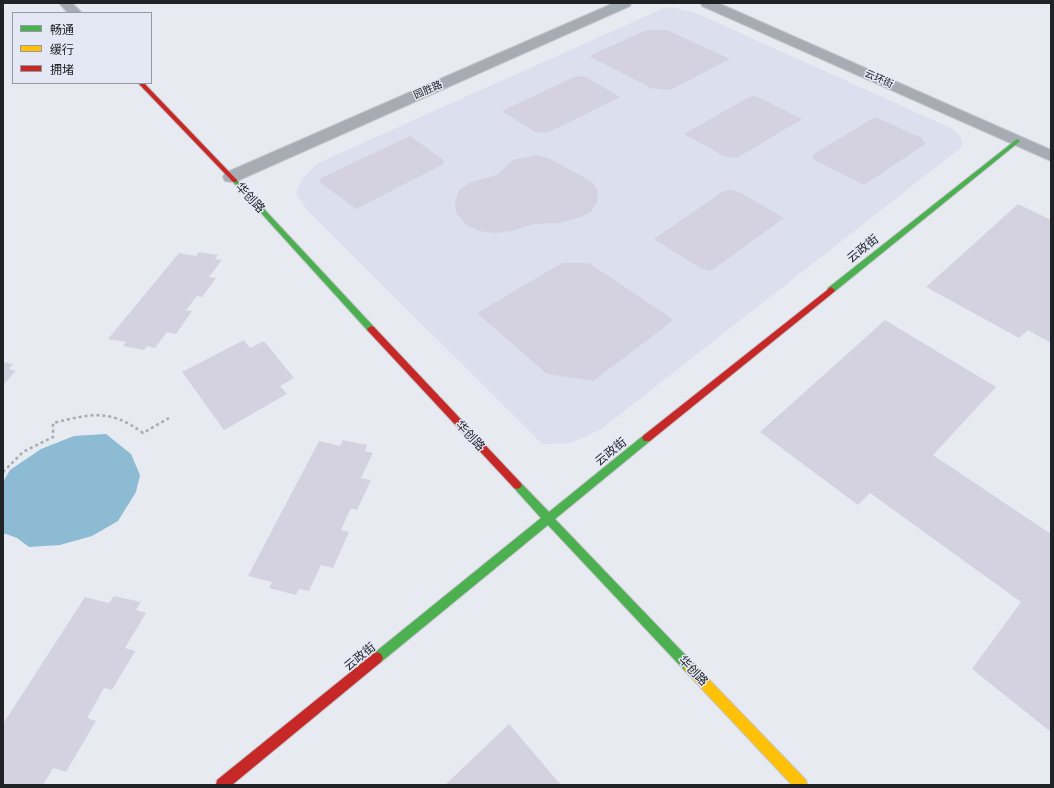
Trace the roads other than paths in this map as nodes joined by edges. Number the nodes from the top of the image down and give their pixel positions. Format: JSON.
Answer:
{"nodes":[{"id":1,"x":65,"y":3,"type":"edge"},
{"id":2,"x":625,"y":3,"type":"edge"},
{"id":3,"x":707,"y":3,"type":"edge"},
{"id":4,"x":74,"y":12,"type":"edge"},
{"id":5,"x":143,"y":84,"type":"edge"},
{"id":6,"x":1017,"y":141,"type":"junction"},
{"id":7,"x":1051,"y":156,"type":"edge"},
{"id":8,"x":231,"y":177,"type":"junction"},
{"id":9,"x":547,"y":518,"type":"junction"},
{"id":10,"x":222,"y":785,"type":"edge"},
{"id":11,"x":801,"y":785,"type":"edge"}],
"edges":[{"from":1,"to":4,"type":"street"},
{"from":2,"to":8,"type":"street","name":"园胜路"},
{"from":3,"to":6,"type":"street","name":"云环街"},
{"from":5,"to":8,"type":"street","name":"华创路"},
{"from":6,"to":7,"type":"street","name":"云环街"},
{"from":6,"to":9,"type":"street","name":"云政街"},
{"from":8,"to":9,"type":"street","name":"华创路"},
{"from":9,"to":10,"type":"street","name":"云政街"},
{"from":9,"to":11,"type":"street","name":"华创路"}]}
